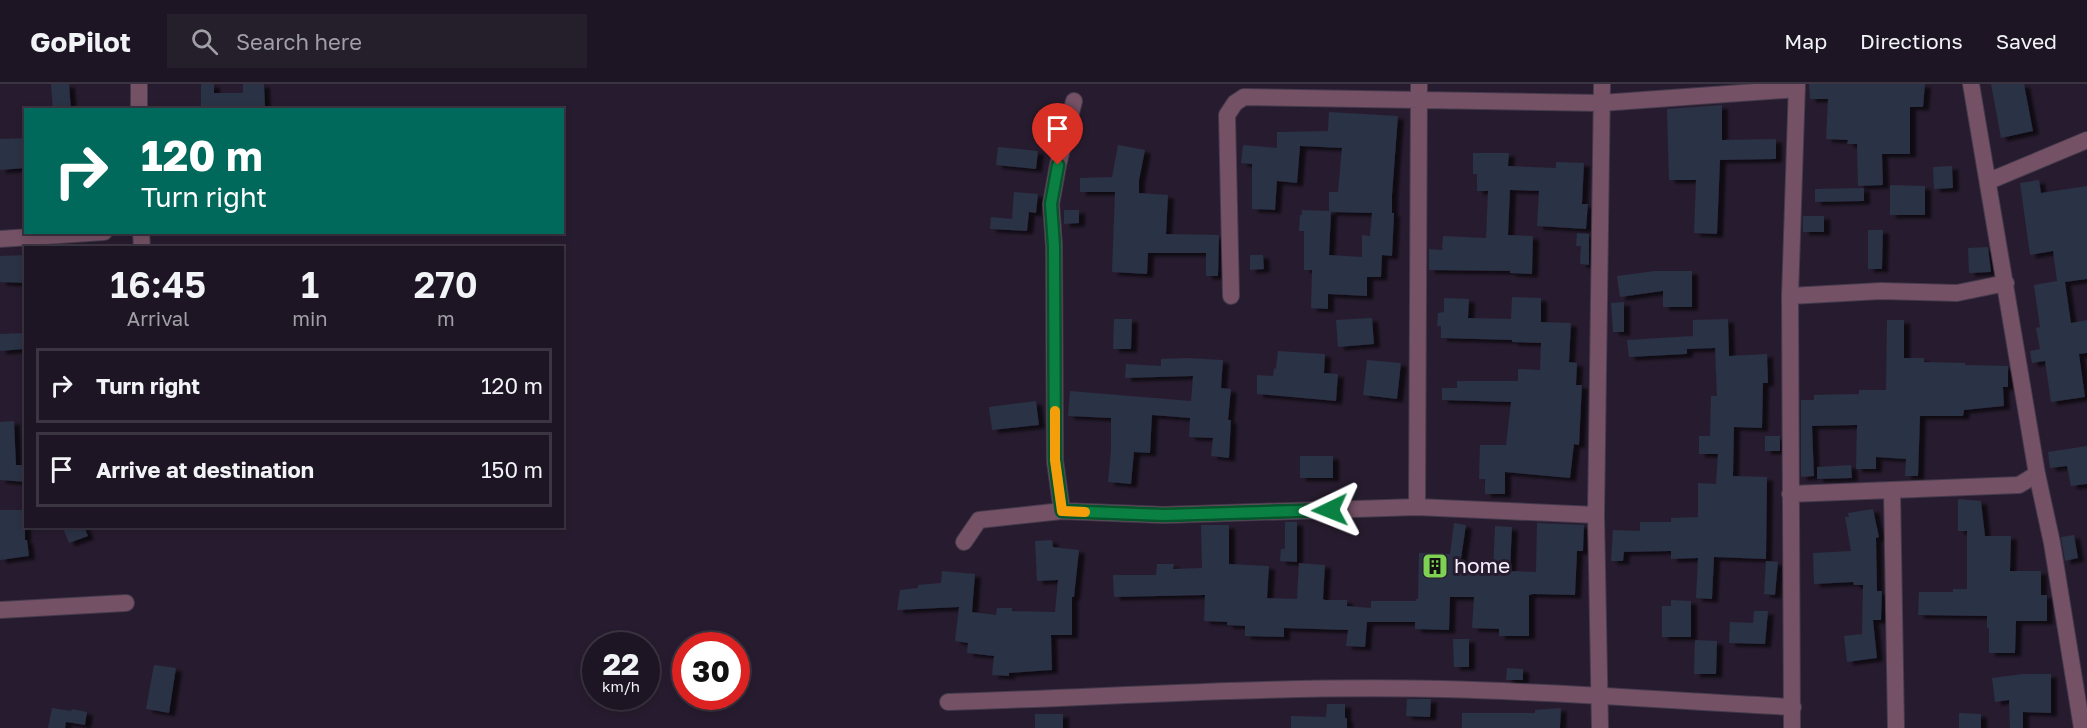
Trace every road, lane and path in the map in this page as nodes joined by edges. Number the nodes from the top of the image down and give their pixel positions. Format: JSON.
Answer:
{"nodes":[{"id":1,"x":139,"y":84,"type":"edge"},
{"id":2,"x":1419,"y":84,"type":"edge"},
{"id":3,"x":1602,"y":84,"type":"edge"},
{"id":4,"x":1971,"y":84,"type":"edge"},
{"id":5,"x":1797,"y":87,"type":"edge"},
{"id":6,"x":1074,"y":101,"type":"dead end"},
{"id":7,"x":1420,"y":102,"type":"junction"},
{"id":8,"x":1602,"y":103,"type":"junction"},
{"id":9,"x":139,"y":108,"type":"edge"},
{"id":10,"x":2087,"y":140,"type":"edge"},
{"id":11,"x":1989,"y":181,"type":"junction"},
{"id":12,"x":74,"y":234,"type":"edge"},
{"id":13,"x":0,"y":239,"type":"edge"},
{"id":14,"x":2006,"y":283,"type":"junction"},
{"id":15,"x":1231,"y":296,"type":"dead end"},
{"id":16,"x":1790,"y":296,"type":"junction"},
{"id":17,"x":2037,"y":474,"type":"junction"},
{"id":18,"x":1892,"y":490,"type":"junction"},
{"id":19,"x":1790,"y":494,"type":"junction"},
{"id":20,"x":1417,"y":507,"type":"junction"},
{"id":21,"x":1062,"y":511,"type":"junction"},
{"id":22,"x":1596,"y":515,"type":"junction"},
{"id":23,"x":964,"y":542,"type":"dead end"},
{"id":24,"x":126,"y":603,"type":"dead end"},
{"id":25,"x":0,"y":610,"type":"edge"},
{"id":26,"x":1601,"y":697,"type":"junction"},
{"id":27,"x":948,"y":702,"type":"dead end"},
{"id":28,"x":1793,"y":706,"type":"junction"},
{"id":29,"x":1600,"y":728,"type":"edge"},
{"id":30,"x":1792,"y":728,"type":"edge"},
{"id":31,"x":1896,"y":728,"type":"edge"},
{"id":32,"x":2082,"y":728,"type":"edge"}],
"edges":[{"from":1,"to":9,"type":"street"},
{"from":2,"to":7,"type":"street"},
{"from":3,"to":8,"type":"street"},
{"from":4,"to":11,"type":"street"},
{"from":5,"to":8,"type":"street"},
{"from":5,"to":16,"type":"street"},
{"from":6,"to":21,"type":"street"},
{"from":7,"to":8,"type":"street"},
{"from":7,"to":15,"type":"street"},
{"from":7,"to":20,"type":"street"},
{"from":8,"to":22,"type":"street"},
{"from":10,"to":11,"type":"street"},
{"from":11,"to":14,"type":"street"},
{"from":12,"to":13,"type":"street"},
{"from":14,"to":16,"type":"street"},
{"from":14,"to":17,"type":"street"},
{"from":16,"to":19,"type":"street"},
{"from":17,"to":18,"type":"street"},
{"from":17,"to":32,"type":"street"},
{"from":18,"to":19,"type":"street"},
{"from":18,"to":31,"type":"street"},
{"from":19,"to":28,"type":"street"},
{"from":20,"to":21,"type":"street"},
{"from":20,"to":22,"type":"street"},
{"from":21,"to":23,"type":"street"},
{"from":22,"to":26,"type":"street"},
{"from":24,"to":25,"type":"street"},
{"from":26,"to":27,"type":"street"},
{"from":26,"to":28,"type":"street"},
{"from":26,"to":29,"type":"street"},
{"from":28,"to":30,"type":"street"}]}
